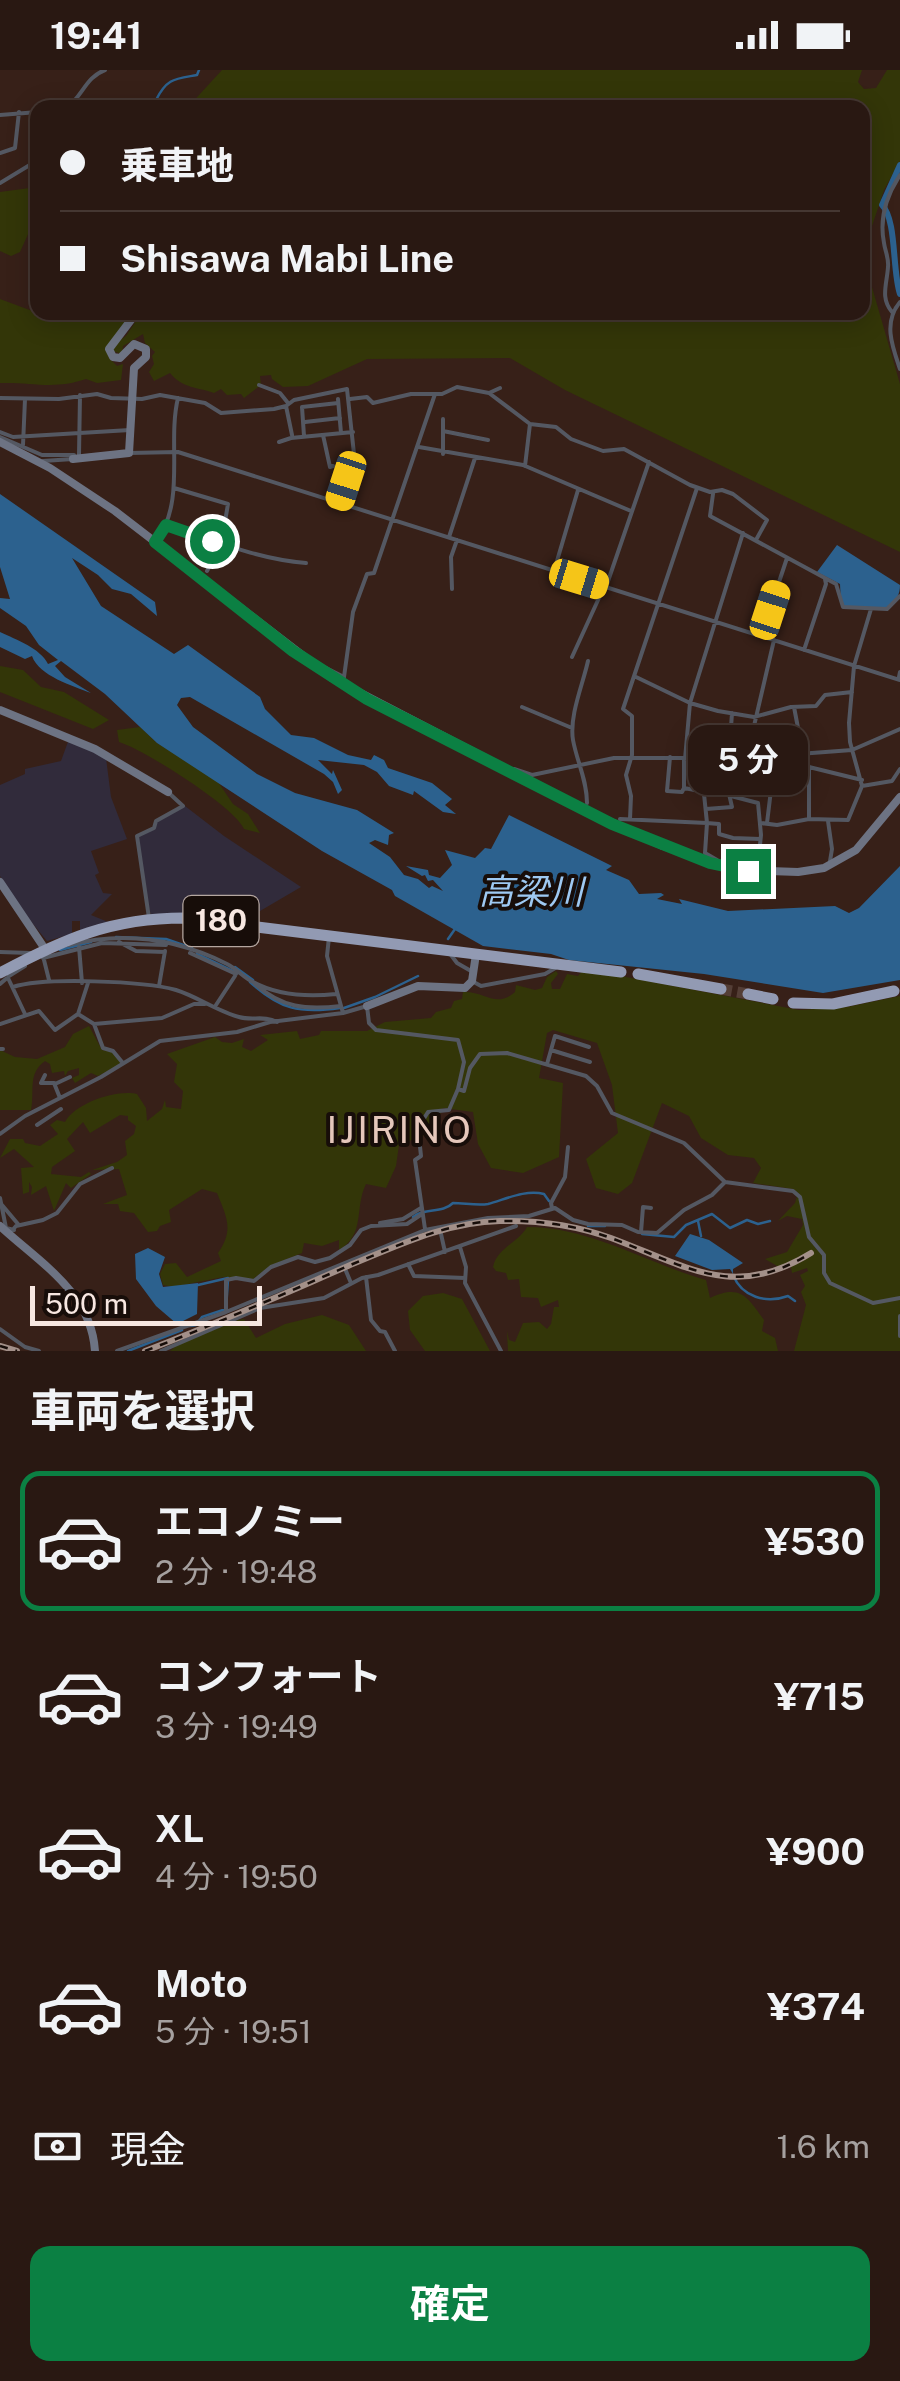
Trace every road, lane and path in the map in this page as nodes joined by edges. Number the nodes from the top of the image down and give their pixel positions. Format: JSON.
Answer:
{"nodes":[{"id":1,"x":106,"y":70,"type":"edge"},
{"id":2,"x":76,"y":100,"type":"edge"},
{"id":3,"x":19,"y":112,"type":"junction"},
{"id":4,"x":30,"y":112,"type":"edge"},
{"id":5,"x":0,"y":115,"type":"edge"},
{"id":6,"x":0,"y":153,"type":"edge"},
{"id":7,"x":30,"y":165,"type":"edge"},
{"id":8,"x":900,"y":175,"type":"edge"},
{"id":9,"x":0,"y":182,"type":"edge"},
{"id":10,"x":900,"y":302,"type":"edge"},
{"id":11,"x":892,"y":312,"type":"junction"},
{"id":12,"x":131,"y":320,"type":"edge"},
{"id":13,"x":900,"y":369,"type":"edge"},
{"id":14,"x":259,"y":385,"type":"dead end"},
{"id":15,"x":500,"y":388,"type":"dead end"},
{"id":16,"x":489,"y":393,"type":"junction"},
{"id":17,"x":435,"y":394,"type":"junction"},
{"id":18,"x":80,"y":395,"type":"junction"},
{"id":19,"x":0,"y":398,"type":"edge"},
{"id":20,"x":178,"y":398,"type":"junction"},
{"id":21,"x":25,"y":399,"type":"junction"},
{"id":22,"x":132,"y":399,"type":"junction"},
{"id":23,"x":350,"y":400,"type":"junction"},
{"id":24,"x":287,"y":405,"type":"junction"},
{"id":25,"x":340,"y":418,"type":"junction"},
{"id":26,"x":444,"y":419,"type":"dead end"},
{"id":27,"x":303,"y":422,"type":"junction"},
{"id":28,"x":530,"y":424,"type":"junction"},
{"id":29,"x":130,"y":430,"type":"junction"},
{"id":30,"x":443,"y":430,"type":"junction"},
{"id":31,"x":79,"y":432,"type":"junction"},
{"id":32,"x":353,"y":432,"type":"junction"},
{"id":33,"x":341,"y":433,"type":"junction"},
{"id":34,"x":323,"y":434,"type":"junction"},
{"id":35,"x":24,"y":436,"type":"junction"},
{"id":36,"x":304,"y":436,"type":"junction"},
{"id":37,"x":0,"y":437,"type":"edge"},
{"id":38,"x":292,"y":438,"type":"junction"},
{"id":39,"x":488,"y":440,"type":"dead end"},
{"id":40,"x":278,"y":442,"type":"dead end"},
{"id":41,"x":23,"y":445,"type":"junction"},
{"id":42,"x":417,"y":446,"type":"junction"},
{"id":43,"x":174,"y":452,"type":"junction"},
{"id":44,"x":129,"y":453,"type":"junction"},
{"id":45,"x":443,"y":454,"type":"junction"},
{"id":46,"x":77,"y":458,"type":"junction"},
{"id":47,"x":475,"y":458,"type":"junction"},
{"id":48,"x":649,"y":462,"type":"junction"},
{"id":49,"x":49,"y":464,"type":"junction"},
{"id":50,"x":332,"y":466,"type":"dead end"},
{"id":51,"x":525,"y":466,"type":"junction"},
{"id":52,"x":174,"y":488,"type":"junction"},
{"id":53,"x":697,"y":488,"type":"junction"},
{"id":54,"x":578,"y":490,"type":"junction"},
{"id":55,"x":712,"y":492,"type":"junction"},
{"id":56,"x":339,"y":502,"type":"junction"},
{"id":57,"x":631,"y":512,"type":"junction"},
{"id":58,"x":392,"y":520,"type":"junction"},
{"id":59,"x":166,"y":525,"type":"junction"},
{"id":60,"x":743,"y":533,"type":"junction"},
{"id":61,"x":449,"y":537,"type":"junction"},
{"id":62,"x":457,"y":540,"type":"junction"},
{"id":63,"x":756,"y":540,"type":"junction"},
{"id":64,"x":155,"y":542,"type":"junction"},
{"id":65,"x":221,"y":544,"type":"junction"},
{"id":66,"x":787,"y":558,"type":"junction"},
{"id":67,"x":306,"y":563,"type":"dead end"},
{"id":68,"x":207,"y":571,"type":"dead end"},
{"id":69,"x":554,"y":571,"type":"junction"},
{"id":70,"x":824,"y":578,"type":"junction"},
{"id":71,"x":605,"y":587,"type":"junction"},
{"id":72,"x":452,"y":588,"type":"dead end"},
{"id":73,"x":900,"y":596,"type":"edge"},
{"id":74,"x":658,"y":604,"type":"junction"},
{"id":75,"x":871,"y":609,"type":"junction"},
{"id":76,"x":716,"y":622,"type":"junction"},
{"id":77,"x":760,"y":636,"type":"junction"},
{"id":78,"x":774,"y":640,"type":"junction"},
{"id":79,"x":804,"y":650,"type":"junction"},
{"id":80,"x":572,"y":657,"type":"dead end"},
{"id":81,"x":588,"y":661,"type":"dead end"},
{"id":82,"x":308,"y":662,"type":"junction"},
{"id":83,"x":854,"y":666,"type":"junction"},
{"id":84,"x":634,"y":676,"type":"junction"},
{"id":85,"x":899,"y":678,"type":"edge"},
{"id":86,"x":852,"y":692,"type":"junction"},
{"id":87,"x":690,"y":703,"type":"junction"},
{"id":88,"x":522,"y":707,"type":"dead end"},
{"id":89,"x":794,"y":707,"type":"junction"},
{"id":90,"x":0,"y":710,"type":"edge"},
{"id":91,"x":732,"y":713,"type":"junction"},
{"id":92,"x":754,"y":717,"type":"junction"},
{"id":93,"x":572,"y":728,"type":"junction"},
{"id":94,"x":900,"y":729,"type":"edge"},
{"id":95,"x":852,"y":750,"type":"junction"},
{"id":96,"x":802,"y":754,"type":"junction"},
{"id":97,"x":631,"y":757,"type":"junction"},
{"id":98,"x":670,"y":757,"type":"junction"},
{"id":99,"x":759,"y":757,"type":"junction"},
{"id":100,"x":729,"y":758,"type":"junction"},
{"id":101,"x":684,"y":759,"type":"junction"},
{"id":102,"x":490,"y":762,"type":"junction"},
{"id":103,"x":582,"y":764,"type":"junction"},
{"id":104,"x":809,"y":767,"type":"junction"},
{"id":105,"x":900,"y":768,"type":"edge"},
{"id":106,"x":862,"y":783,"type":"junction"},
{"id":107,"x":684,"y":788,"type":"junction"},
{"id":108,"x":168,"y":792,"type":"joint"},
{"id":109,"x":731,"y":796,"type":"junction"},
{"id":110,"x":900,"y":797,"type":"edge"},
{"id":111,"x":587,"y":803,"type":"dead end"},
{"id":112,"x":706,"y":809,"type":"junction"},
{"id":113,"x":620,"y":819,"type":"dead end"},
{"id":114,"x":630,"y":819,"type":"junction"},
{"id":115,"x":809,"y":819,"type":"junction"},
{"id":116,"x":827,"y":820,"type":"junction"},
{"id":117,"x":708,"y":822,"type":"junction"},
{"id":118,"x":764,"y":823,"type":"junction"},
{"id":119,"x":760,"y":839,"type":"junction"},
{"id":120,"x":824,"y":868,"type":"junction"},
{"id":121,"x":738,"y":869,"type":"junction"},
{"id":122,"x":0,"y":882,"type":"edge"},
{"id":123,"x":150,"y":918,"type":"junction"},
{"id":124,"x":329,"y":935,"type":"junction"},
{"id":125,"x":79,"y":943,"type":"junction"},
{"id":126,"x":166,"y":945,"type":"junction"},
{"id":127,"x":451,"y":950,"type":"junction"},
{"id":128,"x":0,"y":952,"type":"edge"},
{"id":129,"x":190,"y":952,"type":"dead end"},
{"id":130,"x":42,"y":954,"type":"junction"},
{"id":131,"x":476,"y":954,"type":"junction"},
{"id":132,"x":558,"y":963,"type":"junction"},
{"id":133,"x":622,"y":972,"type":"dead end"},
{"id":134,"x":237,"y":973,"type":"junction"},
{"id":135,"x":6,"y":974,"type":"edge"},
{"id":136,"x":640,"y":974,"type":"dead end"},
{"id":137,"x":473,"y":977,"type":"junction"},
{"id":138,"x":48,"y":980,"type":"junction"},
{"id":139,"x":85,"y":983,"type":"junction"},
{"id":140,"x":0,"y":984,"type":"edge"},
{"id":141,"x":256,"y":984,"type":"junction"},
{"id":142,"x":13,"y":987,"type":"junction"},
{"id":143,"x":159,"y":987,"type":"junction"},
{"id":144,"x":721,"y":989,"type":"tunnel mouth"},
{"id":145,"x":888,"y":993,"type":"dead end"},
{"id":146,"x":336,"y":994,"type":"junction"},
{"id":147,"x":748,"y":994,"type":"tunnel mouth"},
{"id":148,"x":773,"y":999,"type":"dead end"},
{"id":149,"x":794,"y":1003,"type":"dead end"},
{"id":150,"x":205,"y":1004,"type":"junction"},
{"id":151,"x":216,"y":1006,"type":"junction"},
{"id":152,"x":341,"y":1006,"type":"junction"},
{"id":153,"x":367,"y":1006,"type":"junction"},
{"id":154,"x":342,"y":1013,"type":"junction"},
{"id":155,"x":24,"y":1014,"type":"junction"},
{"id":156,"x":78,"y":1014,"type":"junction"},
{"id":157,"x":277,"y":1022,"type":"junction"},
{"id":158,"x":0,"y":1024,"type":"edge"},
{"id":159,"x":94,"y":1024,"type":"junction"},
{"id":160,"x":590,"y":1047,"type":"dead end"},
{"id":161,"x":551,"y":1052,"type":"junction"},
{"id":162,"x":590,"y":1062,"type":"dead end"},
{"id":163,"x":123,"y":1063,"type":"junction"},
{"id":164,"x":547,"y":1064,"type":"junction"},
{"id":165,"x":44,"y":1076,"type":"dead end"},
{"id":166,"x":70,"y":1076,"type":"dead end"},
{"id":167,"x":55,"y":1084,"type":"junction"},
{"id":168,"x":458,"y":1089,"type":"junction"},
{"id":169,"x":60,"y":1098,"type":"junction"},
{"id":170,"x":40,"y":1108,"type":"junction"},
{"id":171,"x":61,"y":1109,"type":"dead end"},
{"id":172,"x":46,"y":1118,"type":"junction"},
{"id":173,"x":38,"y":1124,"type":"dead end"},
{"id":174,"x":0,"y":1134,"type":"edge"},
{"id":175,"x":568,"y":1147,"type":"dead end"},
{"id":176,"x":112,"y":1168,"type":"dead end"},
{"id":177,"x":724,"y":1182,"type":"junction"},
{"id":178,"x":0,"y":1198,"type":"edge"},
{"id":179,"x":2,"y":1205,"type":"edge"},
{"id":180,"x":553,"y":1206,"type":"junction"},
{"id":181,"x":651,"y":1208,"type":"dead end"},
{"id":182,"x":421,"y":1211,"type":"junction"},
{"id":183,"x":499,"y":1220,"type":"junction"},
{"id":184,"x":380,"y":1223,"type":"dead end"},
{"id":185,"x":516,"y":1226,"type":"dead end"},
{"id":186,"x":8,"y":1230,"type":"edge"},
{"id":187,"x":425,"y":1230,"type":"junction"},
{"id":188,"x":440,"y":1230,"type":"junction"},
{"id":189,"x":641,"y":1232,"type":"junction"},
{"id":190,"x":499,"y":1233,"type":"junction"},
{"id":191,"x":460,"y":1247,"type":"junction"},
{"id":192,"x":445,"y":1252,"type":"junction"},
{"id":193,"x":343,"y":1263,"type":"junction"},
{"id":194,"x":408,"y":1264,"type":"junction"},
{"id":195,"x":366,"y":1277,"type":"junction"},
{"id":196,"x":466,"y":1278,"type":"junction"},
{"id":197,"x":351,"y":1283,"type":"junction"},
{"id":198,"x":900,"y":1298,"type":"edge"},
{"id":199,"x":226,"y":1310,"type":"junction"},
{"id":200,"x":900,"y":1316,"type":"edge"},
{"id":201,"x":0,"y":1329,"type":"edge"},
{"id":202,"x":900,"y":1336,"type":"edge"},
{"id":203,"x":40,"y":1351,"type":"edge"},
{"id":204,"x":95,"y":1351,"type":"edge"},
{"id":205,"x":118,"y":1351,"type":"edge"},
{"id":206,"x":161,"y":1351,"type":"edge"},
{"id":207,"x":396,"y":1351,"type":"edge"},
{"id":208,"x":500,"y":1351,"type":"edge"}],
"edges":[{"from":1,"to":2,"type":"street"},
{"from":3,"to":4,"type":"street"},
{"from":3,"to":5,"type":"street"},
{"from":3,"to":6,"type":"street"},
{"from":7,"to":9,"type":"street"},
{"from":8,"to":11,"type":"street"},
{"from":10,"to":11,"type":"street"},
{"from":11,"to":13,"type":"street"},
{"from":12,"to":22,"type":"main road"},
{"from":14,"to":24,"type":"street"},
{"from":15,"to":16,"type":"street"},
{"from":16,"to":17,"type":"street"},
{"from":16,"to":28,"type":"street"},
{"from":17,"to":23,"type":"street"},
{"from":17,"to":42,"type":"street"},
{"from":18,"to":21,"type":"street"},
{"from":18,"to":22,"type":"street"},
{"from":18,"to":31,"type":"street"},
{"from":19,"to":21,"type":"street"},
{"from":20,"to":22,"type":"street"},
{"from":20,"to":24,"type":"street"},
{"from":20,"to":43,"type":"street"},
{"from":21,"to":35,"type":"street"},
{"from":22,"to":29,"type":"main road"},
{"from":23,"to":24,"type":"street"},
{"from":23,"to":32,"type":"street"},
{"from":24,"to":38,"type":"street"},
{"from":25,"to":27,"type":"street"},
{"from":25,"to":27,"type":"street"},
{"from":25,"to":33,"type":"street"},
{"from":26,"to":30,"type":"street"},
{"from":27,"to":36,"type":"street"},
{"from":28,"to":48,"type":"street"},
{"from":28,"to":51,"type":"street"},
{"from":29,"to":31,"type":"street"},
{"from":29,"to":44,"type":"main road"},
{"from":30,"to":39,"type":"street"},
{"from":30,"to":45,"type":"street"},
{"from":31,"to":35,"type":"street"},
{"from":31,"to":46,"type":"street"},
{"from":32,"to":33,"type":"street"},
{"from":32,"to":56,"type":"street"},
{"from":33,"to":34,"type":"street"},
{"from":34,"to":36,"type":"street"},
{"from":34,"to":50,"type":"street"},
{"from":35,"to":37,"type":"street"},
{"from":35,"to":41,"type":"street"},
{"from":36,"to":38,"type":"street"},
{"from":37,"to":41,"type":"street"},
{"from":37,"to":49,"type":"main road"},
{"from":38,"to":40,"type":"street"},
{"from":41,"to":46,"type":"street"},
{"from":42,"to":45,"type":"street"},
{"from":42,"to":58,"type":"street"},
{"from":43,"to":44,"type":"street"},
{"from":43,"to":52,"type":"street"},
{"from":43,"to":56,"type":"street"},
{"from":44,"to":46,"type":"main road"},
{"from":45,"to":47,"type":"street"},
{"from":46,"to":49,"type":"street"},
{"from":47,"to":51,"type":"street"},
{"from":47,"to":61,"type":"street"},
{"from":48,"to":53,"type":"street"},
{"from":48,"to":57,"type":"street"},
{"from":49,"to":64,"type":"main road"},
{"from":51,"to":54,"type":"street"},
{"from":52,"to":59,"type":"street"},
{"from":52,"to":65,"type":"street"},
{"from":53,"to":55,"type":"street"},
{"from":53,"to":74,"type":"street"},
{"from":54,"to":57,"type":"street"},
{"from":54,"to":69,"type":"street"},
{"from":55,"to":60,"type":"street"},
{"from":55,"to":63,"type":"street"},
{"from":56,"to":58,"type":"street"},
{"from":57,"to":71,"type":"street"},
{"from":58,"to":61,"type":"street"},
{"from":58,"to":82,"type":"street"},
{"from":59,"to":64,"type":"street"},
{"from":59,"to":65,"type":"street"},
{"from":60,"to":63,"type":"street"},
{"from":60,"to":76,"type":"street"},
{"from":61,"to":62,"type":"street"},
{"from":62,"to":69,"type":"street"},
{"from":62,"to":72,"type":"street"},
{"from":63,"to":66,"type":"street"},
{"from":64,"to":82,"type":"main road"},
{"from":65,"to":67,"type":"street"},
{"from":65,"to":68,"type":"street"},
{"from":66,"to":70,"type":"street"},
{"from":66,"to":77,"type":"street"},
{"from":69,"to":71,"type":"street"},
{"from":70,"to":75,"type":"street"},
{"from":70,"to":79,"type":"street"},
{"from":71,"to":74,"type":"street"},
{"from":71,"to":80,"type":"street"},
{"from":73,"to":75,"type":"street"},
{"from":74,"to":76,"type":"street"},
{"from":74,"to":84,"type":"street"},
{"from":75,"to":83,"type":"street"},
{"from":76,"to":77,"type":"street"},
{"from":76,"to":87,"type":"street"},
{"from":77,"to":78,"type":"street"},
{"from":78,"to":79,"type":"street"},
{"from":78,"to":92,"type":"street"},
{"from":79,"to":83,"type":"street"},
{"from":81,"to":93,"type":"street"},
{"from":82,"to":102,"type":"main road"},
{"from":83,"to":85,"type":"street"},
{"from":83,"to":86,"type":"street"},
{"from":84,"to":87,"type":"street"},
{"from":84,"to":97,"type":"street"},
{"from":86,"to":89,"type":"street"},
{"from":86,"to":95,"type":"street"},
{"from":87,"to":91,"type":"street"},
{"from":87,"to":101,"type":"street"},
{"from":88,"to":93,"type":"street"},
{"from":89,"to":92,"type":"street"},
{"from":89,"to":96,"type":"street"},
{"from":90,"to":108,"type":"main road"},
{"from":91,"to":92,"type":"street"},
{"from":91,"to":100,"type":"street"},
{"from":92,"to":99,"type":"street"},
{"from":93,"to":103,"type":"street"},
{"from":94,"to":95,"type":"street"},
{"from":95,"to":96,"type":"street"},
{"from":95,"to":106,"type":"street"},
{"from":96,"to":99,"type":"street"},
{"from":96,"to":104,"type":"street"},
{"from":97,"to":98,"type":"street"},
{"from":97,"to":103,"type":"street"},
{"from":97,"to":114,"type":"street"},
{"from":98,"to":101,"type":"street"},
{"from":98,"to":107,"type":"street"},
{"from":99,"to":100,"type":"street"},
{"from":99,"to":118,"type":"street"},
{"from":100,"to":101,"type":"street"},
{"from":100,"to":109,"type":"street"},
{"from":101,"to":107,"type":"street"},
{"from":102,"to":103,"type":"street"},
{"from":102,"to":121,"type":"main road"},
{"from":103,"to":111,"type":"street"},
{"from":104,"to":106,"type":"street"},
{"from":104,"to":115,"type":"street"},
{"from":105,"to":106,"type":"street"},
{"from":106,"to":116,"type":"street"},
{"from":107,"to":112,"type":"street"},
{"from":108,"to":123,"type":"street"},
{"from":109,"to":112,"type":"street"},
{"from":109,"to":118,"type":"street"},
{"from":110,"to":120,"type":"main road"},
{"from":112,"to":117,"type":"street"},
{"from":113,"to":114,"type":"street"},
{"from":114,"to":117,"type":"street"},
{"from":115,"to":116,"type":"street"},
{"from":115,"to":118,"type":"street"},
{"from":116,"to":120,"type":"street"},
{"from":117,"to":119,"type":"street"},
{"from":117,"to":121,"type":"street"},
{"from":118,"to":119,"type":"street"},
{"from":119,"to":121,"type":"street"},
{"from":120,"to":121,"type":"main road"},
{"from":122,"to":130,"type":"main road"},
{"from":123,"to":124,"type":"highway","number":"180"},
{"from":123,"to":125,"type":"highway","number":"180"},
{"from":124,"to":127,"type":"highway","number":"180"},
{"from":124,"to":146,"type":"street"},
{"from":125,"to":126,"type":"street"},
{"from":125,"to":126,"type":"street"},
{"from":125,"to":130,"type":"highway","number":"180"},
{"from":125,"to":139,"type":"street"},
{"from":126,"to":134,"type":"street"},
{"from":126,"to":143,"type":"street"},
{"from":127,"to":131,"type":"highway","number":"180"},
{"from":127,"to":137,"type":"street"},
{"from":128,"to":130,"type":"street"},
{"from":129,"to":134,"type":"street"},
{"from":130,"to":135,"type":"highway","number":"180"},
{"from":130,"to":138,"type":"street"},
{"from":131,"to":132,"type":"highway","number":"180"},
{"from":131,"to":137,"type":"main road"},
{"from":132,"to":133,"type":"highway","number":"180"},
{"from":132,"to":137,"type":"street"},
{"from":134,"to":141,"type":"street"},
{"from":134,"to":151,"type":"street"},
{"from":135,"to":140,"type":"street"},
{"from":135,"to":142,"type":"street"},
{"from":136,"to":144,"type":"highway"},
{"from":137,"to":153,"type":"main road"},
{"from":138,"to":139,"type":"street"},
{"from":138,"to":142,"type":"street"},
{"from":139,"to":143,"type":"street"},
{"from":139,"to":156,"type":"street"},
{"from":141,"to":146,"type":"street"},
{"from":141,"to":152,"type":"street"},
{"from":142,"to":155,"type":"street"},
{"from":143,"to":150,"type":"street"},
{"from":145,"to":149,"type":"highway"},
{"from":146,"to":152,"type":"street"},
{"from":147,"to":148,"type":"highway"},
{"from":150,"to":151,"type":"street"},
{"from":150,"to":159,"type":"street"},
{"from":151,"to":157,"type":"street"},
{"from":152,"to":154,"type":"street"},
{"from":153,"to":154,"type":"street"},
{"from":153,"to":168,"type":"street"},
{"from":154,"to":157,"type":"street"},
{"from":155,"to":156,"type":"street"},
{"from":155,"to":158,"type":"street"},
{"from":156,"to":159,"type":"street"},
{"from":157,"to":163,"type":"street"},
{"from":159,"to":163,"type":"street"},
{"from":160,"to":161,"type":"street"},
{"from":161,"to":162,"type":"street"},
{"from":161,"to":164,"type":"street"},
{"from":163,"to":169,"type":"street"},
{"from":164,"to":168,"type":"street"},
{"from":164,"to":177,"type":"street"},
{"from":165,"to":167,"type":"street"},
{"from":166,"to":167,"type":"street"},
{"from":167,"to":169,"type":"street"},
{"from":168,"to":182,"type":"street"},
{"from":169,"to":170,"type":"street"},
{"from":170,"to":172,"type":"street"},
{"from":170,"to":174,"type":"street"},
{"from":171,"to":172,"type":"street"},
{"from":172,"to":173,"type":"street"},
{"from":175,"to":180,"type":"street"},
{"from":176,"to":186,"type":"street"},
{"from":177,"to":189,"type":"street"},
{"from":177,"to":198,"type":"street"},
{"from":178,"to":179,"type":"street"},
{"from":179,"to":186,"type":"street"},
{"from":179,"to":186,"type":"street"},
{"from":180,"to":183,"type":"street"},
{"from":180,"to":189,"type":"street"},
{"from":181,"to":189,"type":"street"},
{"from":182,"to":184,"type":"street"},
{"from":182,"to":187,"type":"street"},
{"from":182,"to":199,"type":"street"},
{"from":183,"to":188,"type":"street"},
{"from":183,"to":190,"type":"street"},
{"from":185,"to":190,"type":"street"},
{"from":186,"to":204,"type":"main road"},
{"from":187,"to":188,"type":"street"},
{"from":187,"to":193,"type":"street"},
{"from":188,"to":192,"type":"street"},
{"from":190,"to":191,"type":"street"},
{"from":191,"to":192,"type":"street"},
{"from":191,"to":196,"type":"street"},
{"from":192,"to":194,"type":"street"},
{"from":193,"to":197,"type":"street"},
{"from":193,"to":199,"type":"street"},
{"from":194,"to":195,"type":"street"},
{"from":194,"to":196,"type":"street"},
{"from":195,"to":197,"type":"street"},
{"from":195,"to":207,"type":"street"},
{"from":196,"to":208,"type":"street"},
{"from":197,"to":206,"type":"street"},
{"from":199,"to":205,"type":"street"},
{"from":200,"to":202,"type":"street"},
{"from":201,"to":203,"type":"street"}]}
